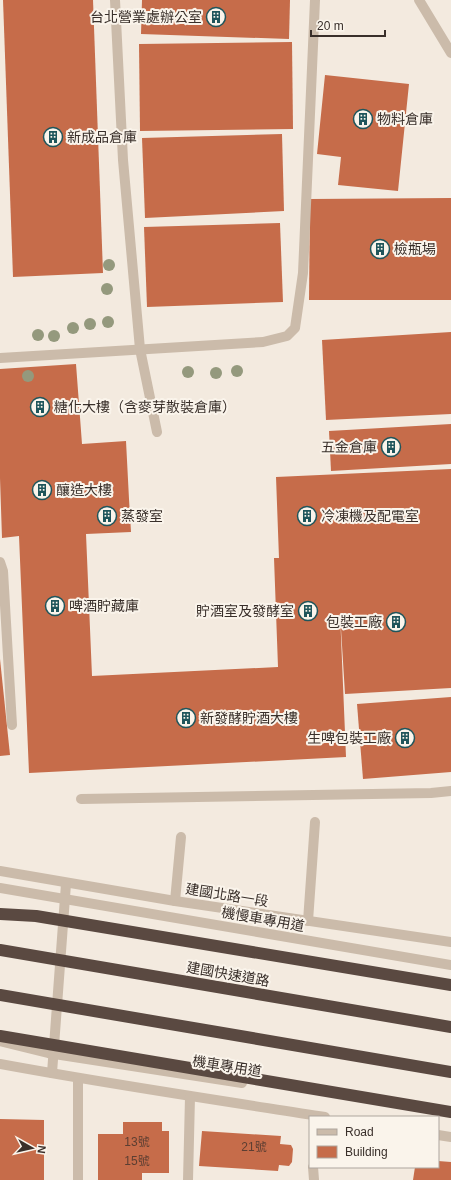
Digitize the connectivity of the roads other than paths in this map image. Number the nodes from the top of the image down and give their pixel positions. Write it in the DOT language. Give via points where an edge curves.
graph roads {
  1 [pos="115,0"];
  2 [pos="315,0"];
  3 [pos="419,0"];
  4 [pos="451,53"];
  5 [pos="140,349"];
  6 [pos="0,358"];
  7 [pos="157,432"];
  8 [pos="0,562"];
  9 [pos="12,725"];
  10 [pos="451,791"];
  11 [pos="82,799"];
  12 [pos="315,822"];
  13 [pos="181,837"];
  14 [pos="0,871"];
  15 [pos="66,884"];
  16 [pos="0,888"];
  17 [pos="175,901"];
  18 [pos="0,914"];
  19 [pos="308,921"];
  20 [pos="451,942"];
  21 [pos="0,950"];
  22 [pos="451,965"];
  23 [pos="451,985"];
  24 [pos="0,995"];
  25 [pos="451,1027"];
  26 [pos="0,1036"];
  27 [pos="0,1041"];
  28 [pos="0,1064"];
  29 [pos="451,1072"];
  30 [pos="52,1074"];
  31 [pos="78,1079"];
  32 [pos="190,1097"];
  33 [pos="451,1112"];
  34 [pos="311,1116"];
  35 [pos="451,1117"];
  36 [pos="439,1135"];
  37 [pos="451,1137"];
  38 [pos="313,1168"];
  39 [pos="78,1180"];
  40 [pos="188,1180"];
  41 [pos="314,1180"];
  1 -- 5 [label="street" via="123,160"];
  2 -- 5 [label="street" via="302,273 295,328 288,336 262,342"];
  3 -- 4 [label="street"];
  5 -- 6 [label="street"];
  5 -- 7 [label="street"];
  8 -- 9 [label="street" via="3,571"];
  10 -- 11 [label="street"];
  12 -- 19 [label="street"];
  13 -- 17 [label="street"];
  14 -- 15 [label="street, 建國北路一段"];
  15 -- 17 [label="street, 建國北路一段"];
  15 -- 30 [label="street"];
  16 -- 22 [label="street, 機慢車專用道, bridge"];
  17 -- 19 [label="street, 建國北路一段"];
  18 -- 23 [label="highway, bridge" via="36,916"];
  19 -- 20 [label="street, 建國北路一段"];
  21 -- 25 [label="highway, 建國快速道路, bridge"];
  24 -- 29 [label="highway, bridge"];
  26 -- 33 [label="highway, bridge"];
  27 -- 35 [label="street, 機車專用道, bridge" via="48,1053"];
  28 -- 30 [label="street"];
  30 -- 31 [label="street"];
  31 -- 32 [label="street"];
  31 -- 39 [label="street"];
  32 -- 34 [label="street" via="278,1108"];
  32 -- 40 [label="street"];
  36 -- 37 [label="street"];
  38 -- 41 [label="street"];
}
